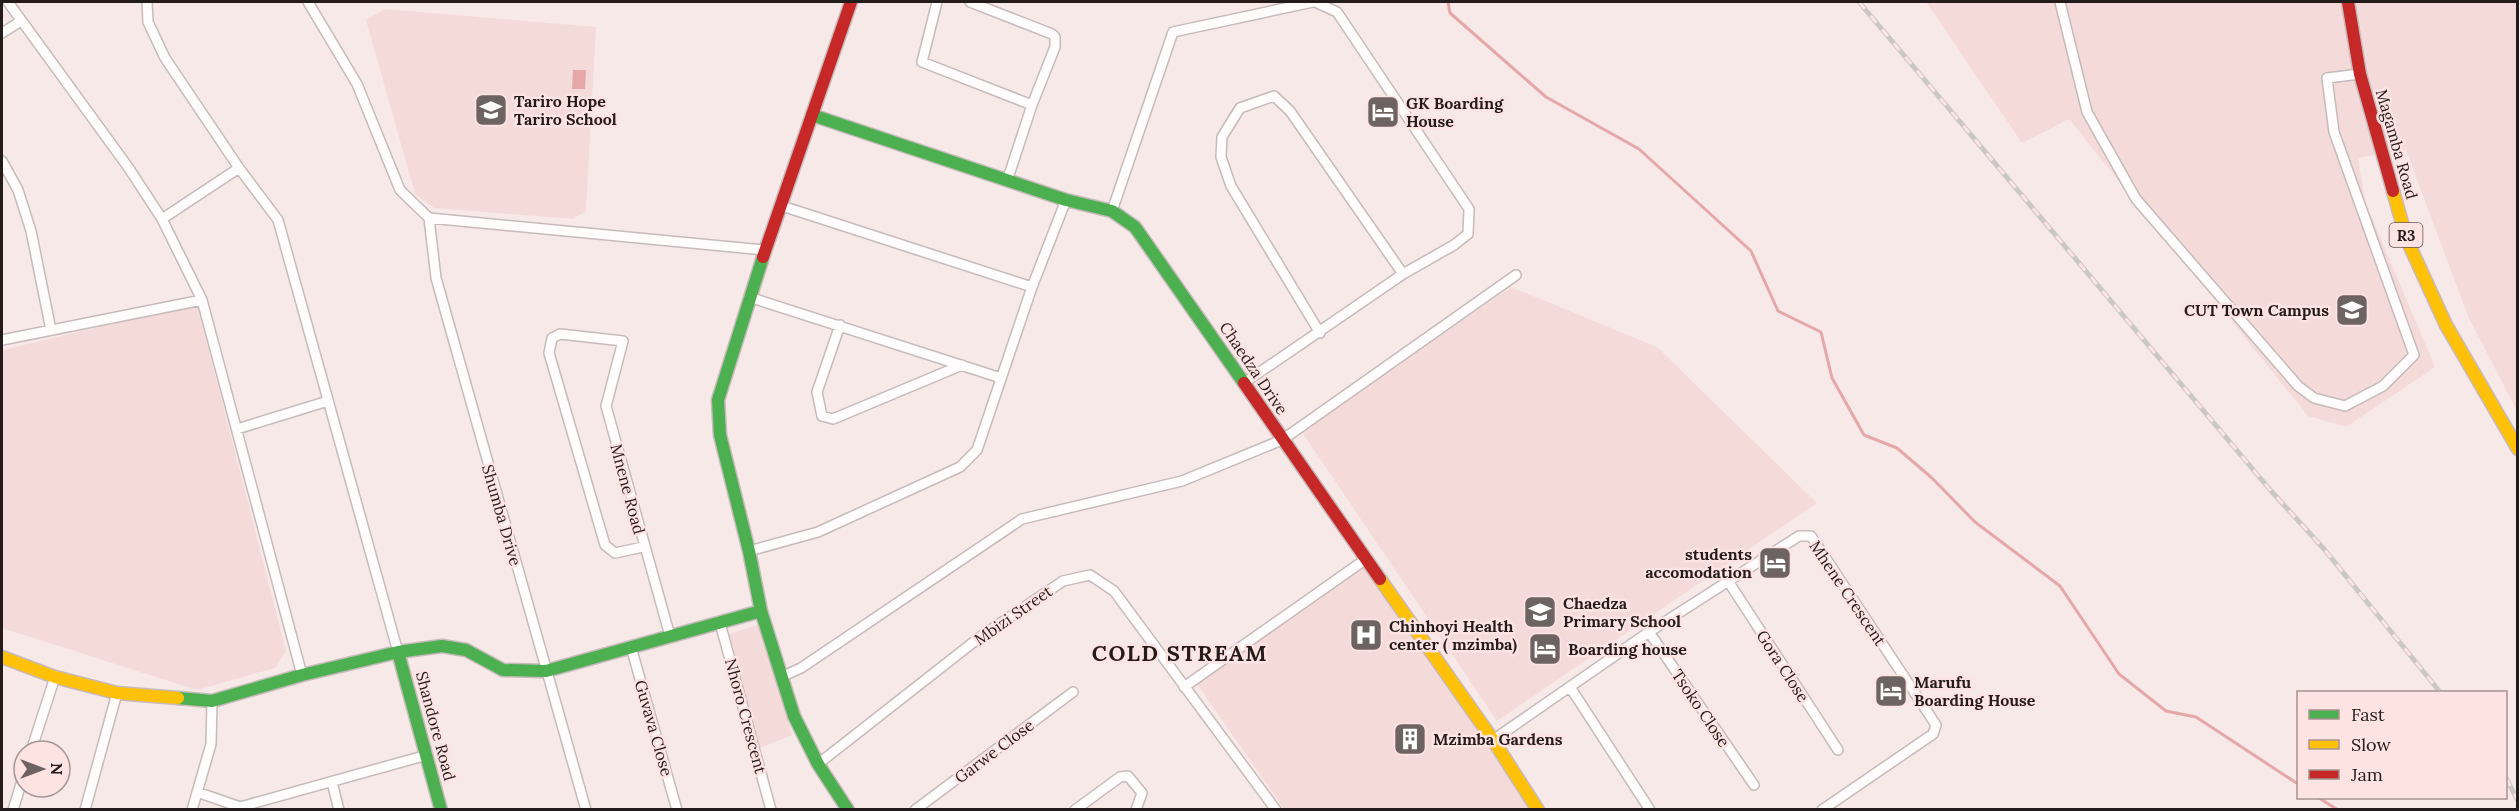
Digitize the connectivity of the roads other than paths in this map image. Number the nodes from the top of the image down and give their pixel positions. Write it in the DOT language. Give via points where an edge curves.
graph roads {
  1 [pos="8,2"];
  2 [pos="147,2"];
  3 [pos="308,2"];
  4 [pos="851,2"];
  5 [pos="937,2"];
  6 [pos="970,2"];
  7 [pos="1314,2"];
  8 [pos="2060,2"];
  9 [pos="2349,2"];
  10 [pos="21,21"];
  11 [pos="2,33"];
  12 [pos="2360,74"];
  13 [pos="1032,105"];
  14 [pos="813,115"];
  15 [pos="2,161"];
  16 [pos="239,168"];
  17 [pos="1007,181"];
  18 [pos="1066,200"];
  19 [pos="782,206"];
  20 [pos="1112,211"];
  21 [pos="429,218"];
  22 [pos="162,219"];
  23 [pos="765,250"];
  24 [pos="1403,274"];
  25 [pos="1516,275"];
  26 [pos="1032,287"];
  27 [pos="749,297"];
  28 [pos="202,300"];
  29 [pos="840,326"];
  30 [pos="51,330"];
  31 [pos="1320,333"];
  32 [pos="2,340"];
  33 [pos="962,365"];
  34 [pos="1002,378"];
  35 [pos="1244,383"];
  36 [pos="328,401"];
  37 [pos="237,429"];
  38 [pos="1282,440"];
  39 [pos="2517,449"];
  40 [pos="643,547"];
  41 [pos="749,551"];
  42 [pos="1366,559"];
  43 [pos="1728,581"];
  44 [pos="761,611"];
  45 [pos="720,623"];
  46 [pos="1649,632"];
  47 [pos="670,636"];
  48 [pos="631,647"];
  49 [pos="398,652"];
  50 [pos="2,657"];
  51 [pos="546,671"];
  52 [pos="302,675"];
  53 [pos="55,676"];
  54 [pos="781,677"];
  55 [pos="1184,687"];
  56 [pos="1570,687"];
  57 [pos="1072,692"];
  58 [pos="117,693"];
  59 [pos="212,701"];
  60 [pos="35,739"];
  61 [pos="1493,740"];
  62 [pos="1838,750"];
  63 [pos="427,754"];
  64 [pos="818,764"];
  65 [pos="332,782"];
  66 [pos="1754,785"];
  67 [pos="197,792"];
  68 [pos="240,808"];
  69 [pos="844,808"];
  70 [pos="85,810"];
  71 [pos="192,810"];
  72 [pos="339,810"];
  73 [pos="441,810"];
  74 [pos="586,810"];
  75 [pos="677,810"];
  76 [pos="771,810"];
  77 [pos="915,810"];
  78 [pos="1075,810"];
  79 [pos="1136,810"];
  80 [pos="1276,810"];
  81 [pos="1538,810"];
  82 [pos="1650,810"];
  83 [pos="1822,810"];
  1 -- 10 [label="street"];
  2 -- 16 [label="street" via="148,22 165,58"];
  3 -- 21 [label="street" via="357,84 400,190"];
  4 -- 14 [label="main road"];
  5 -- 13 [label="street" via="922,62"];
  6 -- 13 [label="street" via="1055,37 1055,47"];
  7 -- 20 [label="street" via="1173,32"];
  7 -- 24 [label="street" via="1337,12 1468,208 1468,234"];
  8 -- 12 [label="street" via="2087,112 2136,200 2298,386 2314,398 2345,406 2383,386 2414,355 2334,132 2327,78"];
  9 -- 12 [label="main road, Magamba Road / R3"];
  10 -- 11 [label="street"];
  10 -- 22 [label="street"];
  12 -- 39 [label="main road, Magamba Road / R3" via="2407,240 2446,325"];
  13 -- 17 [label="street"];
  14 -- 17 [label="main road, Chaedza Drive"];
  14 -- 19 [label="main road"];
  15 -- 30 [label="street" via="18,190 31,231"];
  16 -- 22 [label="street"];
  16 -- 36 [label="street" via="278,220"];
  17 -- 18 [label="main road, Chaedza Drive"];
  18 -- 20 [label="main road, Chaedza Drive"];
  18 -- 26 [label="street"];
  19 -- 23 [label="main road"];
  19 -- 26 [label="street"];
  20 -- 35 [label="main road, Chaedza Drive" via="1135,227"];
  21 -- 23 [label="street"];
  21 -- 51 [label="street, Shumba Drive" via="436,278"];
  22 -- 28 [label="street"];
  23 -- 27 [label="main road"];
  24 -- 31 [label="street"];
  24 -- 31 [label="street" via="1290,111 1274,96 1240,108 1222,137 1221,157 1231,186"];
  25 -- 38 [label="street"];
  26 -- 34 [label="street"];
  27 -- 29 [label="street"];
  27 -- 41 [label="main road" via="718,400 720,435"];
  28 -- 30 [label="street"];
  28 -- 37 [label="street"];
  29 -- 33 [label="street"];
  29 -- 33 [label="street" via="818,392 822,416 833,419"];
  30 -- 32 [label="street"];
  31 -- 35 [label="street"];
  33 -- 34 [label="street"];
  34 -- 41 [label="street" via="977,450 960,467 818,532"];
  35 -- 38 [label="main road, Chaedza Drive"];
  36 -- 37 [label="street"];
  36 -- 49 [label="street"];
  37 -- 52 [label="street"];
  38 -- 42 [label="main road, Chaedza Drive"];
  38 -- 54 [label="street" via="1182,481 1022,519 801,668"];
  40 -- 40 [label="street, Mnene Road" via="606,406 623,341 560,334 552,338 549,353 605,545 615,554"];
  40 -- 47 [label="street, Mnene Road"];
  41 -- 44 [label="main road"];
  42 -- 55 [label="street"];
  42 -- 61 [label="main road, Chaedza Drive"];
  43 -- 46 [label="street, Mhene Crescent"];
  43 -- 62 [label="street, Gora Close"];
  43 -- 83 [label="street, Mhene Crescent" via="1799,536 1811,536 1936,725 1933,734"];
  44 -- 45 [label="main road"];
  44 -- 54 [label="main road"];
  45 -- 47 [label="main road"];
  45 -- 76 [label="street, Nhoro Crescent"];
  46 -- 56 [label="street, Mhene Crescent"];
  46 -- 66 [label="street, Tsoko Close"];
  47 -- 48 [label="main road"];
  48 -- 51 [label="main road"];
  48 -- 75 [label="street, Guvava Close"];
  49 -- 51 [label="main road" via="442,646 466,650 503,670"];
  49 -- 52 [label="main road"];
  49 -- 63 [label="main road, Shandore Road"];
  50 -- 53 [label="main road"];
  51 -- 74 [label="street, Shumba Drive"];
  52 -- 59 [label="main road"];
  53 -- 58 [label="main road"];
  53 -- 60 [label="street"];
  54 -- 64 [label="main road" via="794,716"];
  55 -- 64 [label="street, Mbizi Street" via="1114,591 1090,575 1063,581 980,637"];
  55 -- 80 [label="street, Mbizi Street"];
  56 -- 61 [label="street, Mhene Crescent"];
  56 -- 82 [label="street"];
  57 -- 77 [label="street, Garwe Close"];
  58 -- 59 [label="main road"];
  58 -- 70 [label="street"];
  59 -- 67 [label="street" via="211,744"];
  61 -- 81 [label="main road, Chaedza Drive"];
  63 -- 65 [label="street"];
  63 -- 73 [label="main road, Shandore Road"];
  64 -- 69 [label="main road"];
  65 -- 68 [label="street"];
  65 -- 72 [label="street"];
  67 -- 68 [label="street"];
  67 -- 71 [label="street"];
  78 -- 79 [label="street" via="1120,777 1128,776 1142,793"];
}
